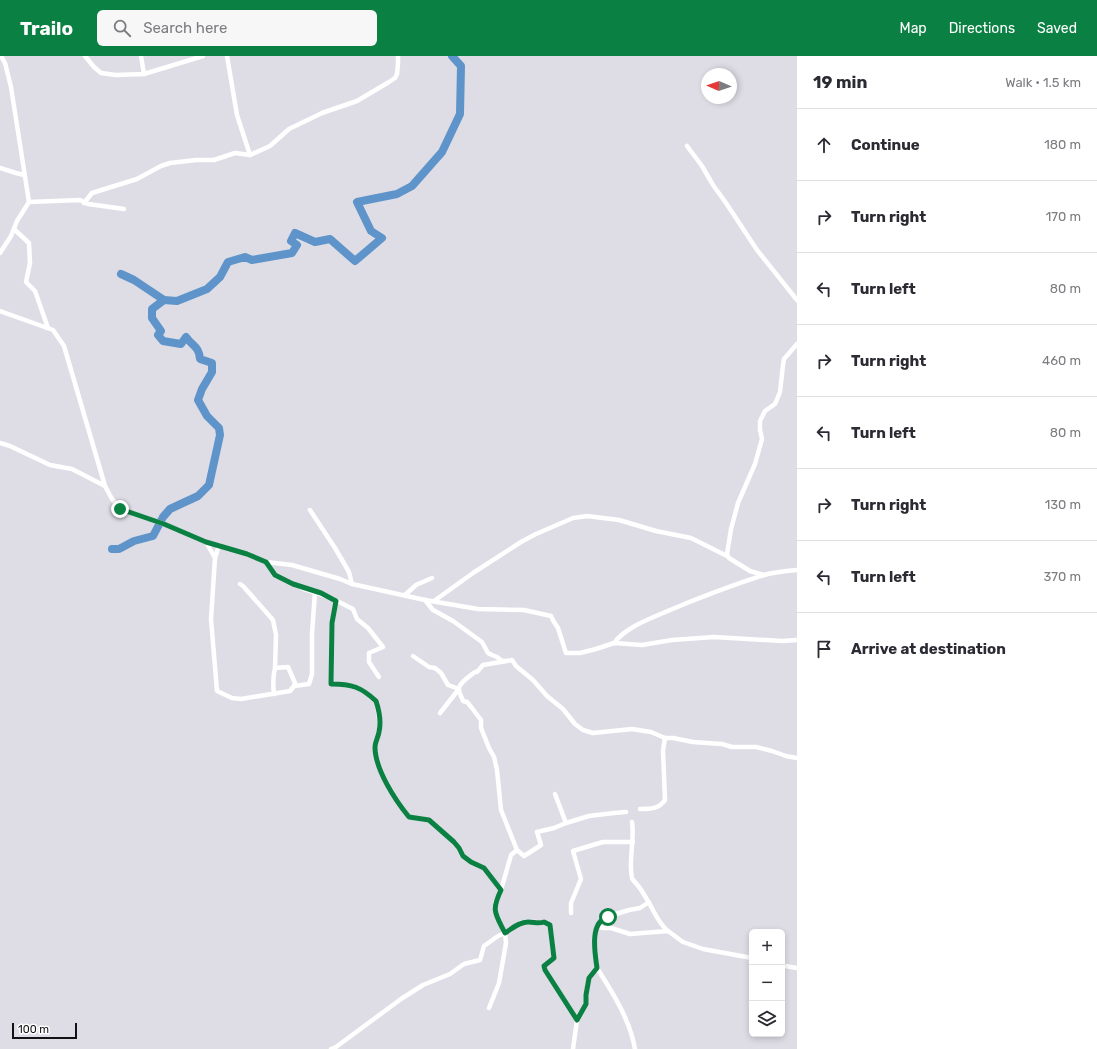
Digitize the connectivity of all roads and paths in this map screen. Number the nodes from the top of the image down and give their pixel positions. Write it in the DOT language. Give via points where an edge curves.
graph roads {
  1 [pos="1,56"];
  2 [pos="85,56"];
  3 [pos="141,56"];
  4 [pos="203,56"];
  5 [pos="227,56"];
  6 [pos="398,56"];
  7 [pos="187,58"];
  8 [pos="144,74"];
  9 [pos="687,146"];
  10 [pos="250,155"];
  11 [pos="0,168"];
  12 [pos="24,174"];
  13 [pos="29,202"];
  14 [pos="84,202"];
  15 [pos="124,209"];
  16 [pos="14,229"];
  17 [pos="0,253"];
  18 [pos="797,300"];
  19 [pos="0,311"];
  20 [pos="48,328"];
  21 [pos="797,344"];
  22 [pos="0,443"];
  23 [pos="105,486"];
  24 [pos="310,510"];
  25 [pos="206,542"];
  26 [pos="219,545"];
  27 [pos="727,556"];
  28 [pos="216,558"];
  29 [pos="266,562"];
  30 [pos="797,570"];
  31 [pos="764,575"];
  32 [pos="432,578"];
  33 [pos="240,584"];
  34 [pos="352,584"];
  35 [pos="315,592"];
  36 [pos="404,596"];
  37 [pos="425,600"];
  38 [pos="336,601"];
  39 [pos="434,601"];
  40 [pos="797,640"];
  41 [pos="614,643"];
  42 [pos="413,656"];
  43 [pos="511,661"];
  44 [pos="275,668"];
  45 [pos="379,677"];
  46 [pos="294,686"];
  47 [pos="459,689"];
  48 [pos="274,694"];
  49 [pos="440,713"];
  50 [pos="665,738"];
  51 [pos="797,758"];
  52 [pos="555,794"];
  53 [pos="640,809"];
  54 [pos="626,812"];
  55 [pos="632,822"];
  56 [pos="566,823"];
  57 [pos="633,842"];
  58 [pos="517,850"];
  59 [pos="501,890"];
  60 [pos="649,902"];
  61 [pos="571,913"];
  62 [pos="597,926"];
  63 [pos="668,931"];
  64 [pos="505,933"];
  65 [pos="749,957"];
  66 [pos="784,965"];
  67 [pos="597,968"];
  68 [pos="797,968"];
  69 [pos="489,1008"];
  70 [pos="577,1020"];
  71 [pos="331,1049"];
  72 [pos="573,1049"];
  73 [pos="635,1049"];
  1 -- 12 [label="street" via="11,87"];
  2 -- 8 [label="street" via="102,73"];
  3 -- 8 [label="street"];
  4 -- 7 [label="street"];
  5 -- 10 [label="street" via="237,115"];
  6 -- 10 [label="street" via="395,78 357,101 322,113 289,129 270,146"];
  7 -- 8 [label="street"];
  9 -- 18 [label="street" via="757,250"];
  10 -- 14 [label="street" via="235,153 214,160 170,163 137,179 92,193"];
  11 -- 12 [label="street"];
  12 -- 13 [label="street"];
  13 -- 14 [label="street"];
  13 -- 16 [label="street"];
  14 -- 15 [label="street"];
  16 -- 17 [label="street"];
  16 -- 20 [label="street" via="29,243 30,263 26,282 35,291"];
  19 -- 20 [label="street"];
  20 -- 23 [label="street" via="53,330 64,346"];
  21 -- 27 [label="street" via="784,359 780,392 775,404 765,411 760,421 762,439 730,529"];
  22 -- 23 [label="street" via="50,464 72,469"];
  23 -- 25 [label="street" via="120,509"];
  24 -- 34 [label="street" via="349,572"];
  25 -- 26 [label="street"];
  25 -- 28 [label="street"];
  26 -- 28 [label="street"];
  26 -- 29 [label="street"];
  27 -- 31 [label="street" via="750,571"];
  27 -- 39 [label="street" via="691,538 619,520 587,516 573,518 521,542"];
  28 -- 48 [label="street" via="211,619 217,691 241,699"];
  29 -- 34 [label="street" via="292,565"];
  29 -- 35 [label="street" via="275,575"];
  30 -- 31 [label="street"];
  31 -- 41 [label="street" via="649,618 619,636"];
  32 -- 36 [label="street" via="416,585"];
  33 -- 44 [label="street" via="273,620 276,635"];
  34 -- 36 [label="street"];
  35 -- 38 [label="street"];
  35 -- 46 [label="street" via="312,674 309,684"];
  36 -- 37 [label="street"];
  37 -- 39 [label="street"];
  37 -- 43 [label="street" via="433,610 454,621 482,642 488,653 502,661"];
  38 -- 45 [label="street" via="353,609 357,619 383,647 369,653 369,662"];
  38 -- 59 [label="street" via="332,623 331,684 358,688 376,701 379,732 375,745 376,758 389,786 409,817 429,820 454,842 463,856 484,868"];
  39 -- 41 [label="street" via="478,609 524,610 551,616 558,628 566,654 580,653"];
  40 -- 41 [label="street" via="714,637 642,645"];
  42 -- 47 [label="street" via="435,668 448,685"];
  43 -- 47 [label="street" via="483,665 462,683"];
  43 -- 50 [label="street" via="583,730 593,733 632,728"];
  44 -- 46 [label="street" via="288,667"];
  44 -- 48 [label="street"];
  46 -- 48 [label="street" via="290,691"];
  47 -- 49 [label="street"];
  47 -- 58 [label="street" via="464,701 481,720 481,728 497,770 501,810"];
  50 -- 51 [label="street" via="732,747 756,747"];
  50 -- 53 [label="street" via="665,800 658,807"];
  52 -- 56 [label="street"];
  54 -- 56 [label="street" via="589,816"];
  55 -- 57 [label="street"];
  56 -- 58 [label="street" via="536,832 541,845 524,856"];
  57 -- 60 [label="street" via="632,878"];
  57 -- 61 [label="street" via="603,842 573,851 581,879 571,902"];
  58 -- 59 [label="street" via="511,855"];
  59 -- 64 [label="street" via="495,911"];
  60 -- 62 [label="street" via="640,908 603,918"];
  60 -- 63 [label="street"];
  62 -- 63 [label="street" via="630,934"];
  62 -- 67 [label="street" via="594,940"];
  63 -- 65 [label="street" via="683,942 703,949"];
  64 -- 69 [label="street" via="506,943 499,983"];
  64 -- 70 [label="street" via="520,923 544,922 550,925 554,958 544,966 545,970"];
  64 -- 71 [label="street" via="484,946 480,960 464,964 450,974 423,985"];
  66 -- 68 [label="street"];
  67 -- 70 [label="street" via="589,978 586,1004"];
  67 -- 73 [label="street" via="619,1005"];
  70 -- 72 [label="street"];
}
